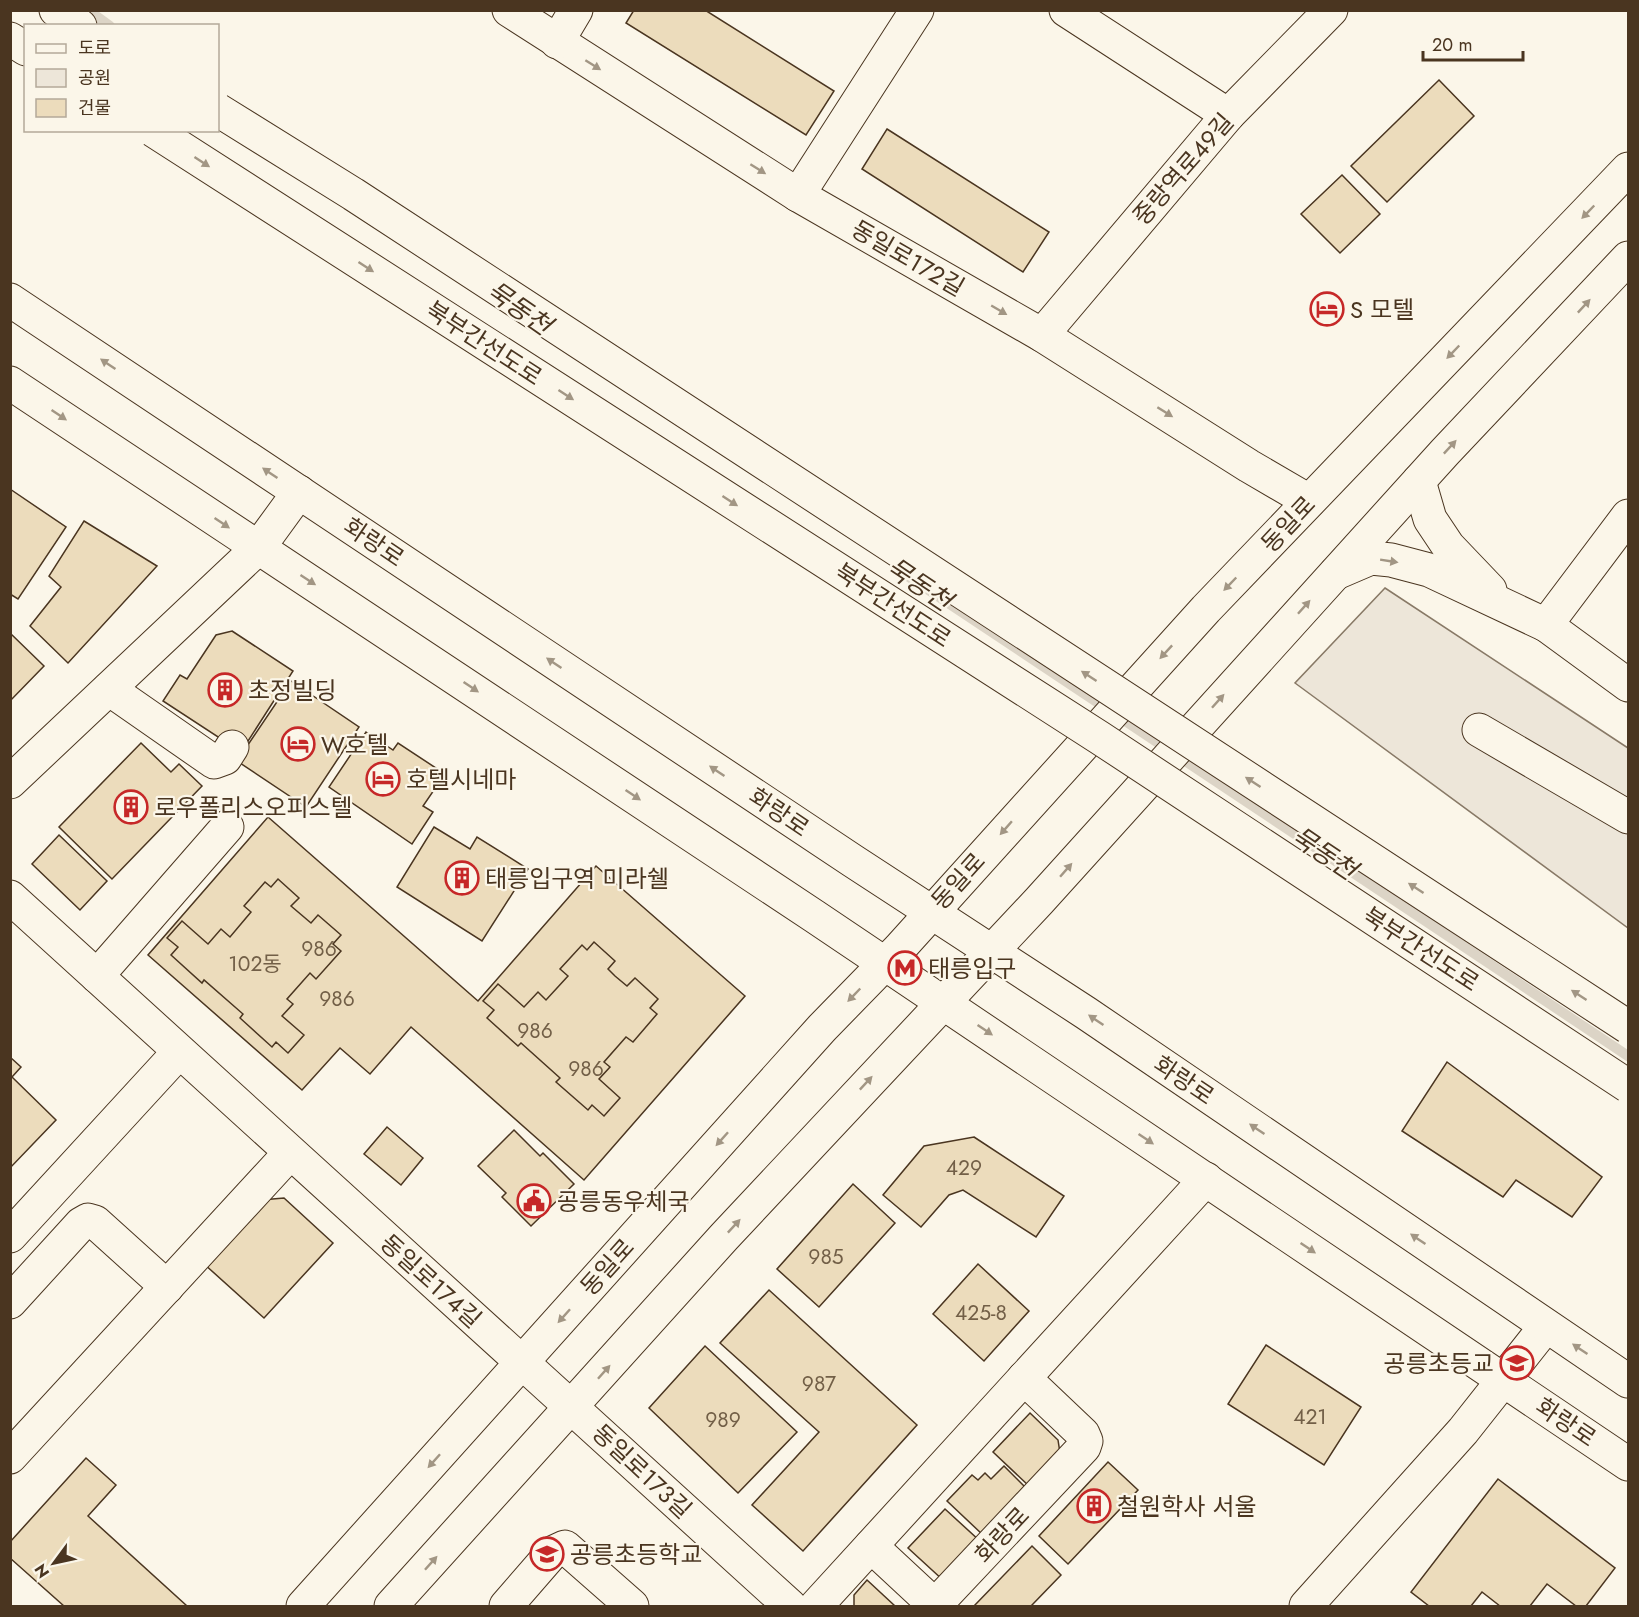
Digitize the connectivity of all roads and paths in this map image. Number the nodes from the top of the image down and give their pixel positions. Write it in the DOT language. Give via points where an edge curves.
graph roads {
  1 [pos="56,10"];
  2 [pos="509,10"];
  3 [pos="576,10"];
  4 [pos="917,10"];
  5 [pos="1066,10"];
  6 [pos="1331,10"];
  7 [pos="77,24"];
  8 [pos="10,39"];
  9 [pos="557,42"];
  10 [pos="24,48"];
  11 [pos="219,111"];
  12 [pos="1228,115"];
  13 [pos="156,132"];
  14 [pos="1629,170"];
  15 [pos="798,195"];
  16 [pos="1629,258"];
  17 [pos="10,300"];
  18 [pos="1042,335"];
  19 [pos="10,383"];
  20 [pos="1419,481"];
  21 [pos="299,492"];
  22 [pos="1309,501"];
  23 [pos="1629,516"];
  24 [pos="259,547"];
  25 [pos="1334,573"];
  26 [pos="1502,602"];
  27 [pos="1546,625"];
  28 [pos="1629,685"];
  29 [pos="109,689"];
  30 [pos="1479,730"];
  31 [pos="232,747"];
  32 [pos="10,782"];
  33 [pos="1629,817"];
  34 [pos="227,827"];
  35 [pos="10,897"];
  36 [pos="931,912"];
  37 [pos="991,951"];
  38 [pos="885,963"];
  39 [pos="97,976"];
  40 [pos="943,1002"];
  41 [pos="1629,1027"];
  42 [pos="179,1052"];
  43 [pos="1629,1086"];
  44 [pos="290,1153"];
  45 [pos="1206,1179"];
  46 [pos="10,1236"];
  47 [pos="167,1287"];
  48 [pos="12,1297"];
  49 [pos="1546,1326"];
  50 [pos="522,1362"];
  51 [pos="1024,1377"];
  52 [pos="1504,1380"];
  53 [pos="1629,1381"];
  54 [pos="574,1407"];
  55 [pos="10,1457"];
  56 [pos="1629,1464"];
  57 [pos="871,1546"];
  58 [pos="303,1606"];
  59 [pos="392,1606"];
  60 [pos="506,1606"];
  61 [pos="632,1606"];
  62 [pos="790,1606"];
  63 [pos="816,1606"];
  64 [pos="1306,1606"];
  1 -- 7 [label="main road"];
  2 -- 9 [label="main road, 동일로172길"];
  3 -- 9 [label="main road"];
  4 -- 15 [label="main road"];
  5 -- 12 [label="main road"];
  6 -- 12 [label="main road, 중랑역로49길"];
  8 -- 10 [label="main road"];
  9 -- 15 [label="main road, 동일로172길, one-way"];
  41 -- 11 [label="main road, 북부간선도로, one-way, bridge" via="373,207"];
  12 -- 18 [label="main road, 중랑역로49길"];
  13 -- 43 [label="main road, 북부간선도로, one-way, bridge" via="1080,725"];
  14 -- 22 [label="main road, 동일로, one-way"];
  15 -- 18 [label="main road, 동일로172길, one-way"];
  20 -- 16 [label="main road, one-way"];
  21 -- 17 [label="main road, 화랑로, one-way"];
  18 -- 22 [label="main road, 동일로172길, one-way"];
  19 -- 24 [label="main road, 화랑로, one-way"];
  20 -- 25 [label="main road"];
  20 -- 26 [label="main road" via="1430,519 1449,546"];
  21 -- 24 [label="main road"];
  36 -- 21 [label="main road, 화랑로, one-way"];
  22 -- 36 [label="main road, 동일로, one-way, bridge"];
  23 -- 27 [label="main road"];
  24 -- 29 [label="main road"];
  24 -- 38 [label="main road, 화랑로, one-way"];
  25 -- 26 [label="main road, one-way" via="1371,558 1390,560 1429,570"];
  37 -- 25 [label="main road, one-way, bridge"];
  26 -- 27 [label="main road"];
  27 -- 28 [label="main road"];
  29 -- 31 [label="main road" via="214,762 225,759"];
  29 -- 32 [label="main road"];
  30 -- 33 [label="main road"];
  34 -- 39 [label="main road"];
  35 -- 39 [label="main road, 동일로174길"];
  36 -- 37 [label="main road, 화랑로"];
  36 -- 38 [label="main road, 동일로"];
  37 -- 40 [label="main road"];
  49 -- 37 [label="main road, 화랑로, one-way"];
  38 -- 40 [label="main road, 화랑로"];
  38 -- 50 [label="main road, 동일로, one-way"];
  39 -- 42 [label="main road, 동일로174길"];
  40 -- 45 [label="main road, 화랑로, one-way"];
  54 -- 40 [label="main road, one-way" via="724,1237"];
  42 -- 44 [label="main road, 동일로174길"];
  42 -- 46 [label="main road"];
  44 -- 47 [label="main road"];
  44 -- 50 [label="main road, 동일로174길"];
  45 -- 51 [label="main road"];
  45 -- 52 [label="main road, 화랑로, one-way"];
  47 -- 48 [label="main road" via="95,1222 88,1220"];
  47 -- 55 [label="main road"];
  49 -- 52 [label="main road"];
  53 -- 49 [label="main road, 화랑로, one-way"];
  50 -- 54 [label="main road, 동일로174길"];
  50 -- 58 [label="main road, 동일로, one-way"];
  51 -- 57 [label="main road"];
  51 -- 57 [label="main road, 화랑로" via="1083,1434 1084,1448 939,1601 928,1599"];
  52 -- 56 [label="main road, 화랑로"];
  52 -- 64 [label="main road" via="1427,1473"];
  59 -- 54 [label="main road, one-way"];
  54 -- 62 [label="main road, 동일로173길"];
  57 -- 63 [label="main road"];
  60 -- 61 [label="main road" via="552,1553 564,1547"];
}
